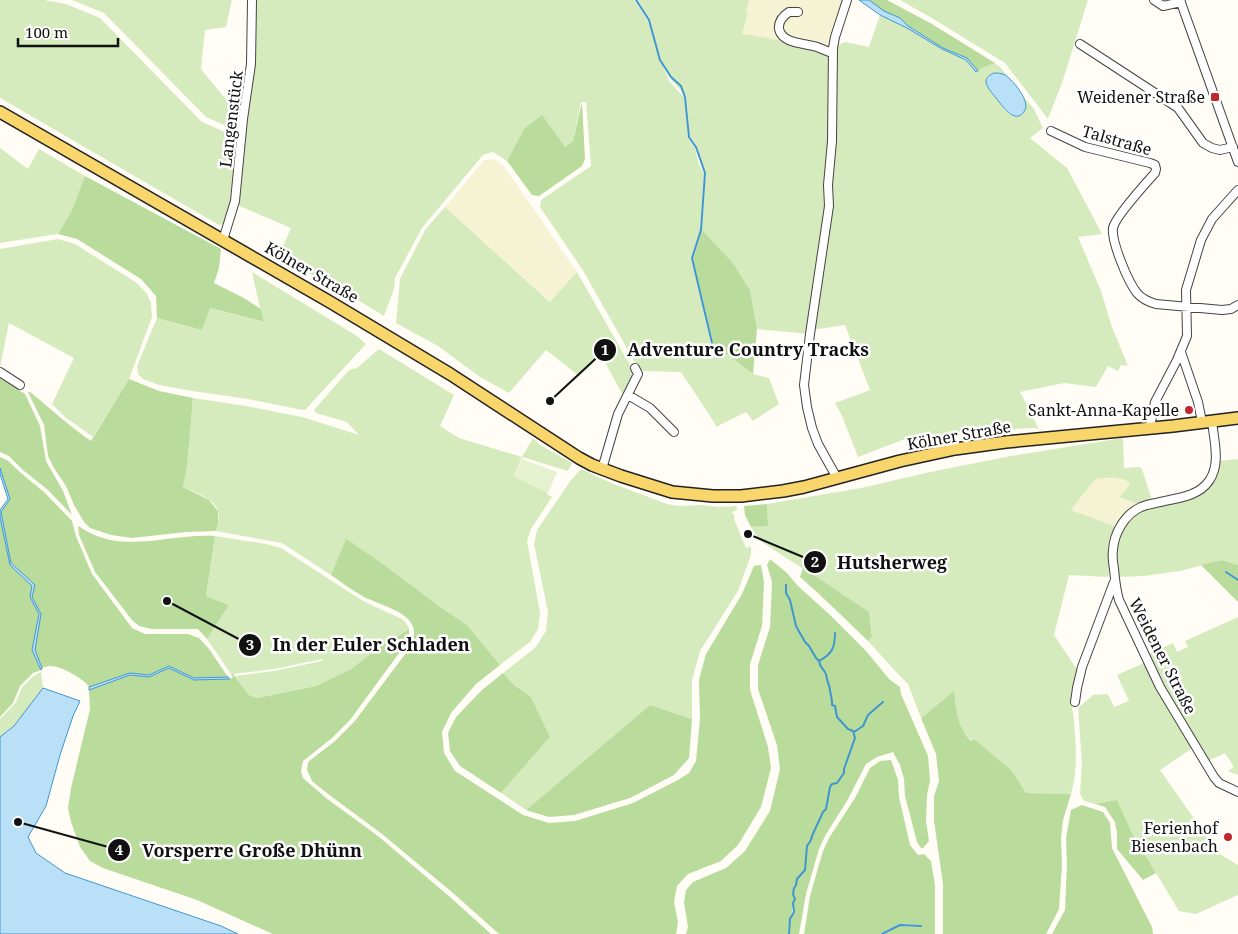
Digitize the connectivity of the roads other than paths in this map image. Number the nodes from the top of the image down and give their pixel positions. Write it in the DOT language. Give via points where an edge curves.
graph roads {
  1 [pos="252,0"];
  2 [pos="847,0"];
  3 [pos="1154,0"];
  4 [pos="1180,1"];
  5 [pos="798,12"];
  6 [pos="1080,44"];
  7 [pos="832,53"];
  8 [pos="0,112"];
  9 [pos="1051,131"];
  10 [pos="1233,147"];
  11 [pos="1238,162"];
  12 [pos="1238,190"];
  13 [pos="223,240"];
  14 [pos="1238,305"];
  15 [pos="1188,307"];
  16 [pos="1180,352"];
  17 [pos="635,368"];
  18 [pos="0,372"];
  19 [pos="20,386"];
  20 [pos="628,395"];
  21 [pos="1238,418"];
  22 [pos="1207,422"];
  23 [pos="1152,428"];
  24 [pos="674,432"];
  25 [pos="602,469"];
  26 [pos="837,478"];
  27 [pos="1115,580"];
  28 [pos="1075,702"];
  29 [pos="1238,792"];
  1 -- 13 [label="street, Langenstück" via="251,64 235,201"];
  2 -- 7 [label="street"];
  3 -- 4 [label="street" via="1163,6"];
  4 -- 10 [label="street"];
  5 -- 7 [label="street" via="789,12 782,17 779,26 782,35"];
  6 -- 10 [label="street" via="1178,108 1204,144 1220,150"];
  7 -- 26 [label="street" via="829,206 804,384 810,422"];
  8 -- 13 [label="main road, Kölner Straße"];
  9 -- 15 [label="street, Talstraße" via="1085,148 1155,166 1155,173 1118,218 1113,227 1113,241 1130,284 1138,294 1156,304"];
  10 -- 11 [label="street"];
  12 -- 15 [label="street" via="1205,231 1186,290"];
  13 -- 25 [label="main road, Kölner Straße" via="377,329 578,458"];
  14 -- 15 [label="street" via="1222,310"];
  15 -- 16 [label="street" via="1188,336"];
  16 -- 22 [label="street, Weidener Straße"];
  16 -- 23 [label="street" via="1155,402"];
  17 -- 20 [label="street" via="638,374"];
  18 -- 19 [label="street"];
  20 -- 24 [label="street" via="650,408"];
  20 -- 25 [label="street" via="618,414"];
  21 -- 22 [label="main road, Kölner Straße"];
  22 -- 23 [label="main road, Kölner Straße"];
  22 -- 27 [label="street, Weidener Straße" via="1216,461 1208,482 1189,495 1141,507 1122,523 1112,551"];
  23 -- 26 [label="main road, Kölner Straße" via="955,450"];
  25 -- 26 [label="main road, Kölner Straße" via="672,492 713,496 775,492"];
  27 -- 28 [label="street" via="1082,667"];
  27 -- 29 [label="street, Weidener Straße" via="1119,600 1160,687 1214,777"];
}
